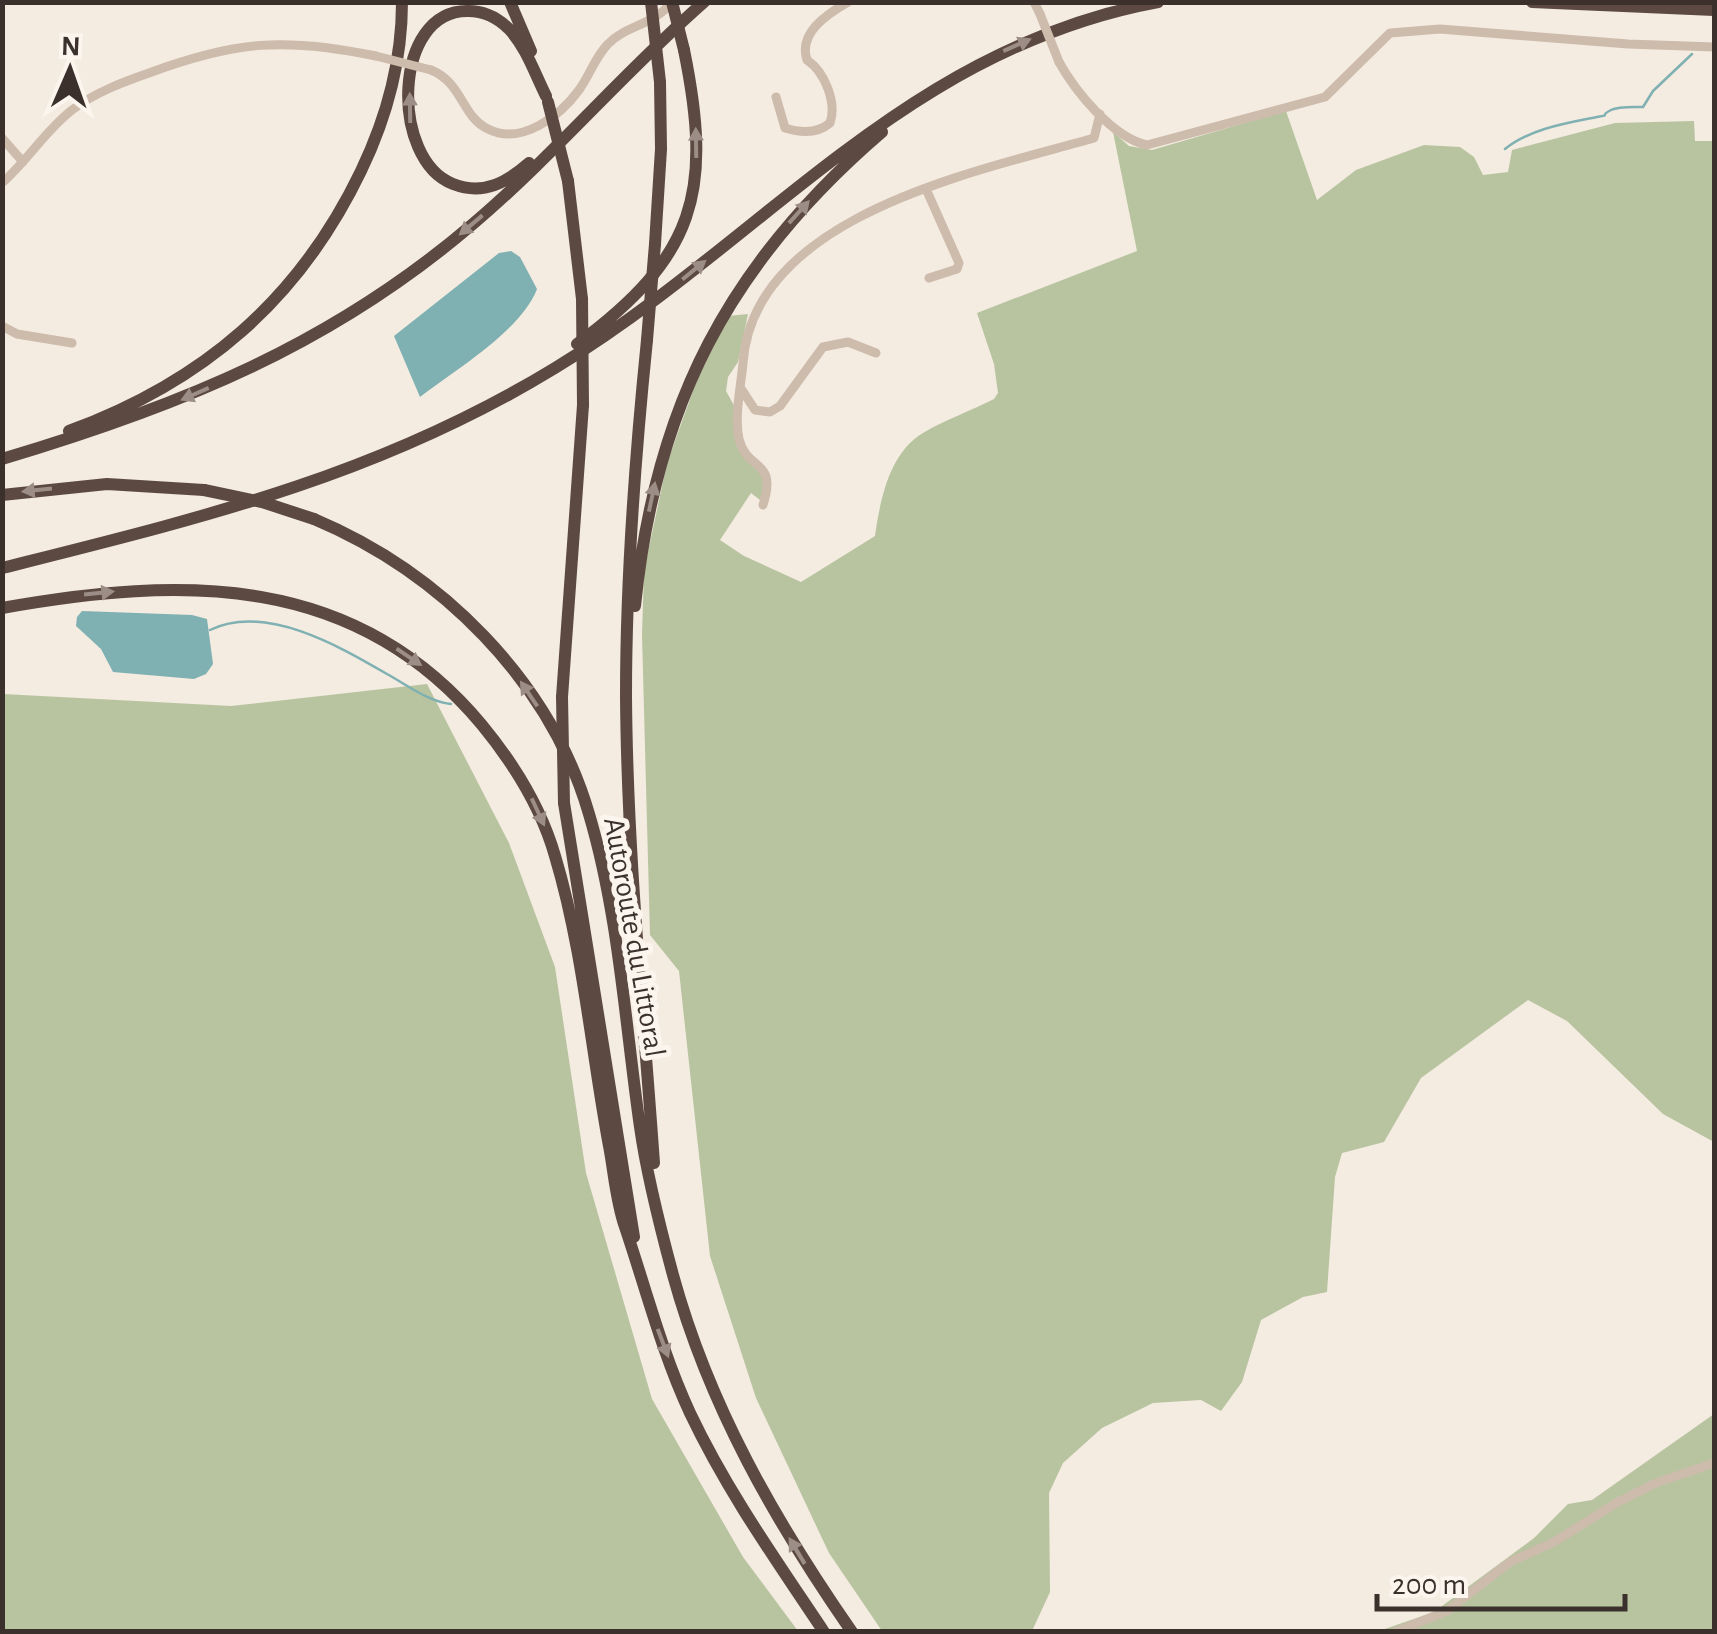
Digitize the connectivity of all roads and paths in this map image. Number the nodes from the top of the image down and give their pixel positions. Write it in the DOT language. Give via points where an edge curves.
graph roads {
  1 [pos="402,2"];
  2 [pos="510,2"];
  3 [pos="651,2"];
  4 [pos="672,2"];
  5 [pos="704,2"];
  6 [pos="848,2"];
  7 [pos="1034,2"];
  8 [pos="1158,2"];
  9 [pos="1532,2"];
  10 [pos="1714,10"];
  11 [pos="1714,47"];
  12 [pos="977,64"];
  13 [pos="618,86"];
  14 [pos="776,96"];
  15 [pos="547,99"];
  16 [pos="1100,114"];
  17 [pos="2,138"];
  18 [pos="23,162"];
  19 [pos="2,183"];
  20 [pos="926,189"];
  21 [pos="929,278"];
  22 [pos="2,326"];
  23 [pos="72,344"];
  24 [pos="876,352"];
  25 [pos="742,390"];
  26 [pos="2,457"];
  27 [pos="2,495"];
  28 [pos="763,505"];
  29 [pos="170,526"];
  30 [pos="2,568"];
  31 [pos="2,608"];
  32 [pos="626,698"];
  33 [pos="654,1191"];
  34 [pos="634,1250"];
  35 [pos="1714,1463"];
  36 [pos="824,1632"];
  37 [pos="852,1632"];
  38 [pos="1395,1632"];
  1 -- 26 [label="highway" via="392,88 370,151 320,246 266,311 156,394"];
  2 -- 15 [label="highway"];
  3 -- 32 [label="highway, bridge" via="661,149 630,546"];
  4 -- 18 [label="street, bridge" via="649,23 609,42 577,92 526,133 483,127 448,79 430,70 270,42 191,57 86,101"];
  29 -- 4 [label="highway, one-way, bridge" via="435,427 556,359 628,302 669,256 692,204 697,142"];
  5 -- 13 [label="highway"];
  6 -- 14 [label="street" via="821,21 805,46 807,60 822,72 830,124 806,132 785,128"];
  7 -- 16 [label="street, bridge" via="1058,62"];
  12 -- 8 [label="highway, one-way" via="1037,36"];
  9 -- 10 [label="highway"];
  11 -- 16 [label="street" via="1420,28 1386,35 1325,98 1147,146"];
  29 -- 12 [label="highway, one-way" via="382,457 519,390 647,306 875,128"];
  32 -- 12 [label="highway, one-way" via="640,562 659,464 723,314 756,263 838,170"];
  13 -- 15 [label="highway, one-way" via="494,186 476,190 443,179 415,144 409,112 414,61 424,34 444,16 482,12 507,27"];
  13 -- 26 [label="highway, one-way" via="473,224 334,325 176,403"];
  15 -- 34 [label="highway, bridge" via="568,181 582,299 583,405 562,697 564,803"];
  16 -- 20 [label="street" via="1094,138"];
  17 -- 18 [label="street"];
  18 -- 19 [label="street"];
  20 -- 21 [label="street" via="958,263 957,270"];
  20 -- 25 [label="street" via="839,228 781,272 751,321"];
  22 -- 23 [label="street"];
  24 -- 25 [label="street" via="839,341 823,347 770,412 754,410"];
  25 -- 28 [label="street" via="740,442 769,482"];
  33 -- 27 [label="highway, Autoroute du Littoral, one-way, bridge" via="588,810 554,732 511,667 449,602 394,561 262,502 204,490 107,484"];
  29 -- 30 [label="highway"];
  31 -- 34 [label="highway, Autoroute du Littoral, one-way" via="190,588 285,600 382,639 464,704 518,772 555,854"];
  32 -- 33 [label="highway"];
  37 -- 33 [label="highway, Autoroute du Littoral, one-way" via="759,1488 718,1403 688,1323"];
  34 -- 36 [label="highway, Autoroute du Littoral, one-way" via="688,1410 748,1519"];
  35 -- 38 [label="street" via="1618,1502 1510,1562 1447,1611"];
}
